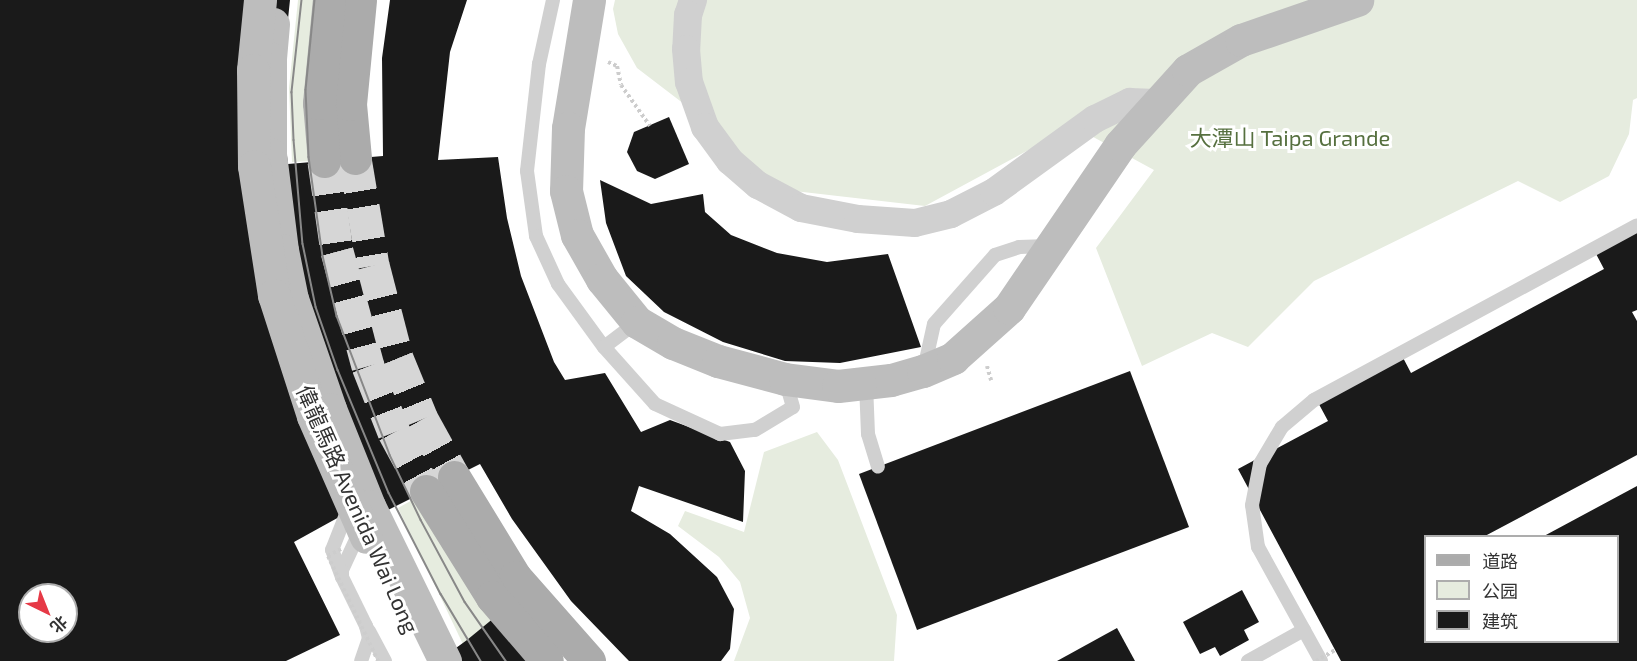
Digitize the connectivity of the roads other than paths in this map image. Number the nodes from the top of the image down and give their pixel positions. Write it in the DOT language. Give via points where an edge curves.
graph roads {
  1 [pos="260,0"];
  2 [pos="275,0"];
  3 [pos="329,0"];
  4 [pos="360,0"];
  5 [pos="554,0"];
  6 [pos="589,0"];
  7 [pos="693,0"];
  8 [pos="1357,0"];
  9 [pos="1156,103"];
  10 [pos="1637,225"];
  11 [pos="1053,246"];
  12 [pos="637,322"];
  13 [pos="604,347"];
  14 [pos="923,371"];
  15 [pos="785,379"];
  16 [pos="866,384"];
  17 [pos="878,467"];
  18 [pos="357,476"];
  19 [pos="369,506"];
  20 [pos="342,577"];
  21 [pos="366,626"];
  22 [pos="1305,630"];
  23 [pos="361,661"];
  24 [pos="385,661"];
  25 [pos="427,661"];
  26 [pos="445,661"];
  27 [pos="547,661"];
  28 [pos="589,661"];
  29 [pos="1248,661"];
  30 [pos="1321,661"];
  1 -- 25 [label="street, 偉龍馬路 Avenida Wai Long, bridge" via="253,70 254,166 274,295 291,356 334,467"];
  2 -- 18 [label="street, 偉龍馬路 Avenida Wai Long" via="270,142 282,250 292,299"];
  3 -- 4 [label="main road" via="319,103 340,159 350,104"];
  5 -- 13 [label="lane" via="539,64 527,171 537,236 558,284"];
  6 -- 12 [label="street" via="568,128 569,208 588,257"];
  7 -- 9 [label="street" via="686,49 689,82 705,127 730,161 758,185 801,208 858,219 915,223 951,214 994,192 1095,119 1130,102"];
  8 -- 9 [label="street" via="1241,40 1188,70"];
  9 -- 11 [label="street" via="1120,145"];
  10 -- 22 [label="lane" via="1314,400 1282,427 1260,464 1252,505 1258,547"];
  11 -- 14 [label="street" via="1010,308 994,324 953,358"];
  11 -- 14 [label="lane" via="1018,246 995,255 934,324"];
  12 -- 13 [label="lane"];
  12 -- 15 [label="street" via="694,353"];
  13 -- 15 [label="lane" via="655,404 720,434 755,430 793,407"];
  14 -- 16 [label="street"];
  15 -- 16 [label="street" via="838,386"];
  16 -- 17 [label="lane" via="868,434"];
  18 -- 19 [label="street, 偉龍馬路 Avenida Wai Long"];
  18 -- 20 [label="lane" via="354,497 332,550"];
  19 -- 20 [label="lane" via="344,563"];
  19 -- 26 [label="street, 偉龍馬路 Avenida Wai Long"];
  20 -- 21 [label="lane"];
  21 -- 23 [label="lane" via="369,638"];
  21 -- 24 [label="lane"];
  22 -- 29 [label="lane"];
  22 -- 30 [label="lane"];
  27 -- 28 [label="main road" via="492,597 440,484"];
}
